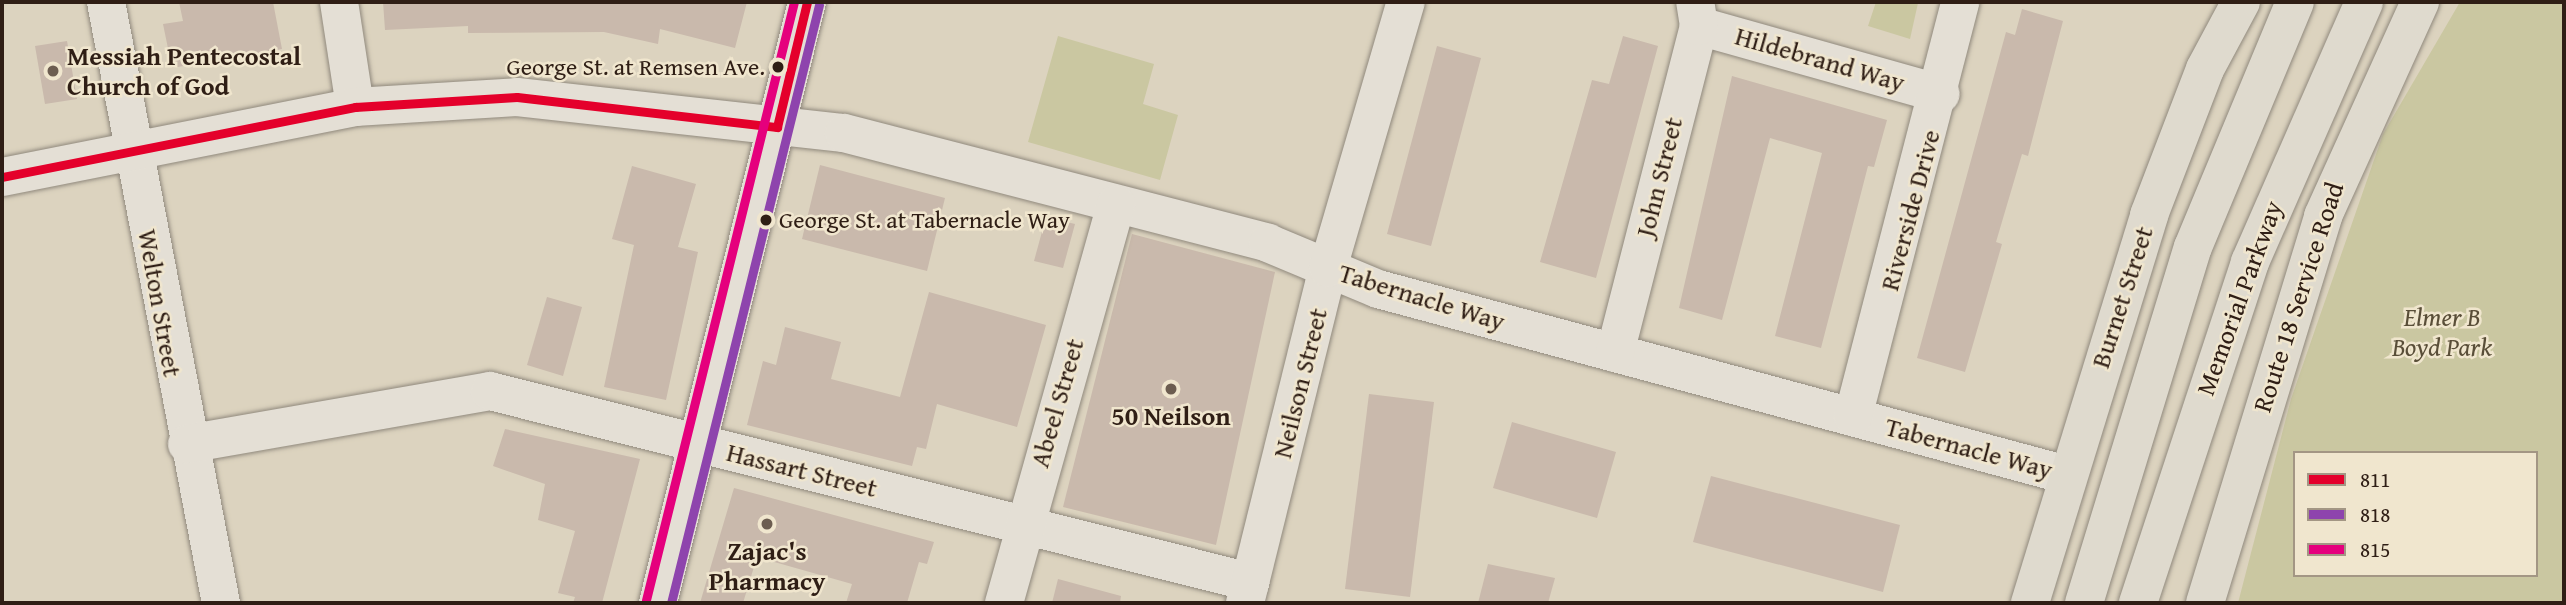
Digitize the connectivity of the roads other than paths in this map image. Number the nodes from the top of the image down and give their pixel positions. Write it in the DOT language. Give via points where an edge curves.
graph roads {
  1 [pos="106,2"];
  2 [pos="338,2"];
  3 [pos="807,2"];
  4 [pos="1406,2"];
  5 [pos="1960,2"];
  6 [pos="2229,2"];
  7 [pos="2242,2"];
  8 [pos="2295,2"];
  9 [pos="2364,2"];
  10 [pos="2420,2"];
  11 [pos="1697,14"];
  12 [pos="2205,69"];
  13 [pos="1941,94"];
  14 [pos="355,107"];
  15 [pos="777,127"];
  16 [pos="134,153"];
  17 [pos="2,177"];
  18 [pos="1116,204"];
  19 [pos="1328,268"];
  20 [pos="1615,353"];
  21 [pos="1853,417"];
  22 [pos="187,444"];
  23 [pos="699,444"];
  24 [pos="2067,475"];
  25 [pos="1024,526"];
  26 [pos="1248,593"];
  27 [pos="221,603"];
  28 [pos="659,603"];
  29 [pos="1004,603"];
  30 [pos="2030,603"];
  31 [pos="2084,603"];
  32 [pos="2138,603"];
  33 [pos="2205,603"];
  1 -- 16 [label="street, Welton Street"];
  2 -- 14 [label="street"];
  3 -- 15 [label="street"];
  4 -- 19 [label="street, Neilson Street"];
  5 -- 13 [label="street, Riverside Drive"];
  6 -- 12 [label="main road"];
  7 -- 12 [label="main road, Burnet Street"];
  8 -- 31 [label="main road" via="2193,247"];
  9 -- 32 [label="main road, Memorial Parkway" via="2250,262"];
  10 -- 33 [label="main road, Route 18 Service Road" via="2323,216"];
  11 -- 13 [label="street, Hildebrand Way"];
  11 -- 20 [label="street, John Street"];
  12 -- 24 [label="main road, Burnet Street" via="2132,264"];
  13 -- 21 [label="street, Riverside Drive"];
  14 -- 15 [label="street, Tabernacle Way" via="517,97"];
  14 -- 16 [label="street, Tabernacle Way"];
  15 -- 18 [label="street, Tabernacle Way" via="844,133"];
  15 -- 23 [label="street"];
  16 -- 17 [label="street, Tabernacle Way"];
  16 -- 22 [label="street, Welton Street"];
  18 -- 19 [label="street, Tabernacle Way" via="1268,243"];
  18 -- 25 [label="street, Abeel Street"];
  19 -- 20 [label="street, Tabernacle Way" via="1378,289"];
  19 -- 26 [label="street, Neilson Street"];
  20 -- 21 [label="street, Tabernacle Way"];
  21 -- 24 [label="street, Tabernacle Way"];
  22 -- 23 [label="street, Hassart Street" via="490,391"];
  22 -- 27 [label="street, Welton Street"];
  23 -- 25 [label="street, Hassart Street"];
  23 -- 28 [label="street"];
  24 -- 30 [label="main road, Burnet Street"];
  25 -- 26 [label="street, Hassart Street"];
  25 -- 29 [label="street, Abeel Street"];
}
